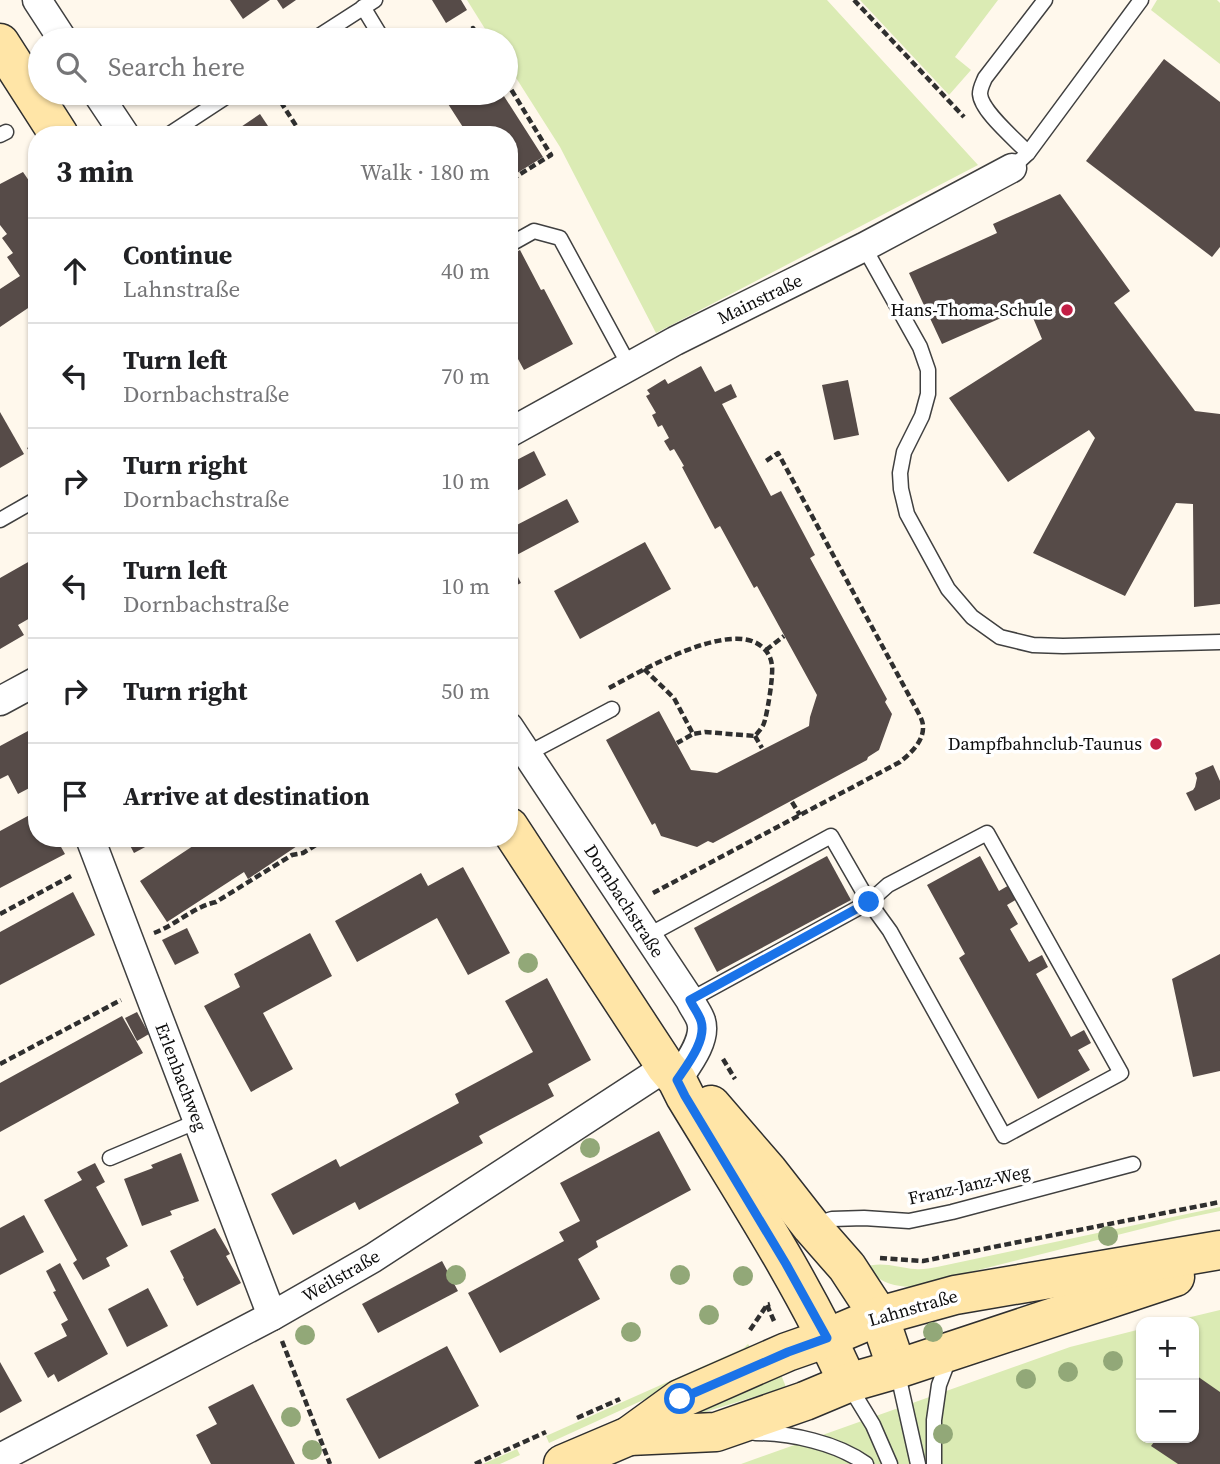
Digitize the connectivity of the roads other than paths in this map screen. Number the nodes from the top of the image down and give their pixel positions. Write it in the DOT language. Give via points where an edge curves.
graph roads {
  1 [pos="37,0"];
  2 [pos="1045,0"];
  3 [pos="1141,0"];
  4 [pos="369,4"];
  5 [pos="55,28"];
  6 [pos="332,28"];
  7 [pos="378,28"];
  8 [pos="0,43"];
  9 [pos="28,87"];
  10 [pos="40,105"];
  11 [pos="105,105"];
  12 [pos="214,105"];
  13 [pos="53,126"];
  14 [pos="119,126"];
  15 [pos="182,126"];
  16 [pos="1020,161"];
  17 [pos="518,240"];
  18 [pos="864,247"];
  19 [pos="630,367"];
  20 [pos="518,428"];
  21 [pos="28,504"];
  22 [pos="0,520"];
  23 [pos="1220,642"];
  24 [pos="28,691"];
  25 [pos="0,701"];
  26 [pos="612,709"];
  27 [pos="518,740"];
  28 [pos="527,754"];
  29 [pos="518,841"];
  30 [pos="95,850"];
  31 [pos="869,902"];
  32 [pos="647,936"];
  33 [pos="696,1011"];
  34 [pos="671,1073"];
  35 [pos="198,1121"];
  36 [pos="110,1158"];
  37 [pos="1133,1164"];
  38 [pos="811,1226"];
  39 [pos="1220,1250"];
  40 [pos="1220,1262"];
  41 [pos="272,1316"];
  42 [pos="879,1316"];
  43 [pos="827,1338"];
  44 [pos="953,1351"];
  45 [pos="897,1369"];
  46 [pos="848,1383"];
  47 [pos="716,1432"];
  48 [pos="629,1436"];
  49 [pos="0,1458"];
  50 [pos="563,1464"];
  51 [pos="866,1464"];
  52 [pos="890,1464"];
  53 [pos="918,1464"];
  54 [pos="934,1464"];
  1 -- 5 [label="street"];
  2 -- 16 [label="lane" via="980,91 982,102"];
  3 -- 16 [label="lane"];
  4 -- 6 [label="lane"];
  4 -- 7 [label="lane"];
  8 -- 9 [label="street"];
  10 -- 13 [label="street"];
  11 -- 14 [label="street"];
  12 -- 15 [label="lane"];
  16 -- 18 [label="street, Mainstraße"];
  17 -- 19 [label="lane" via="534,232 559,239"];
  18 -- 19 [label="street, Mainstraße"];
  18 -- 23 [label="lane" via="920,347 928,370 928,394 900,473 907,514 948,589 972,617 1000,637 1033,645"];
  19 -- 20 [label="street, Mainstraße"];
  21 -- 22 [label="lane"];
  24 -- 25 [label="street"];
  26 -- 28 [label="lane"];
  27 -- 28 [label="street, Dornbachstraße"];
  28 -- 32 [label="street, Dornbachstraße"];
  29 -- 34 [label="street"];
  30 -- 35 [label="street, Erlenbachweg"];
  31 -- 31 [label="lane" via="891,931 1004,1136 1121,1073 987,833 888,885"];
  31 -- 32 [label="lane" via="831,836"];
  31 -- 33 [label="lane"];
  32 -- 33 [label="street, Dornbachstraße"];
  33 -- 34 [label="street" via="701,1034 695,1053"];
  34 -- 38 [label="street" via="701,1093"];
  34 -- 41 [label="street, Weilstraße"];
  34 -- 43 [label="street"];
  35 -- 36 [label="lane"];
  35 -- 41 [label="street, Erlenbachweg"];
  37 -- 38 [label="lane, Franz-Janz-Weg" via="909,1221 832,1219"];
  38 -- 42 [label="street" via="848,1266"];
  39 -- 42 [label="street, Lahnstraße" via="956,1295"];
  40 -- 44 [label="street, Lahnstraße"];
  41 -- 49 [label="street, Weilstraße"];
  42 -- 43 [label="street, Lahnstraße"];
  42 -- 45 [label="street"];
  43 -- 46 [label="street"];
  43 -- 48 [label="street, Lahnstraße" via="680,1399"];
  44 -- 45 [label="street, Lahnstraße"];
  44 -- 54 [label="lane" via="939,1385"];
  45 -- 46 [label="street, Lahnstraße"];
  45 -- 53 [label="lane"];
  46 -- 47 [label="street, Lahnstraße"];
  46 -- 52 [label="lane"];
  47 -- 48 [label="street, Lahnstraße"];
  47 -- 51 [label="lane" via="810,1439"];
  48 -- 50 [label="street, Lahnstraße"];
}
